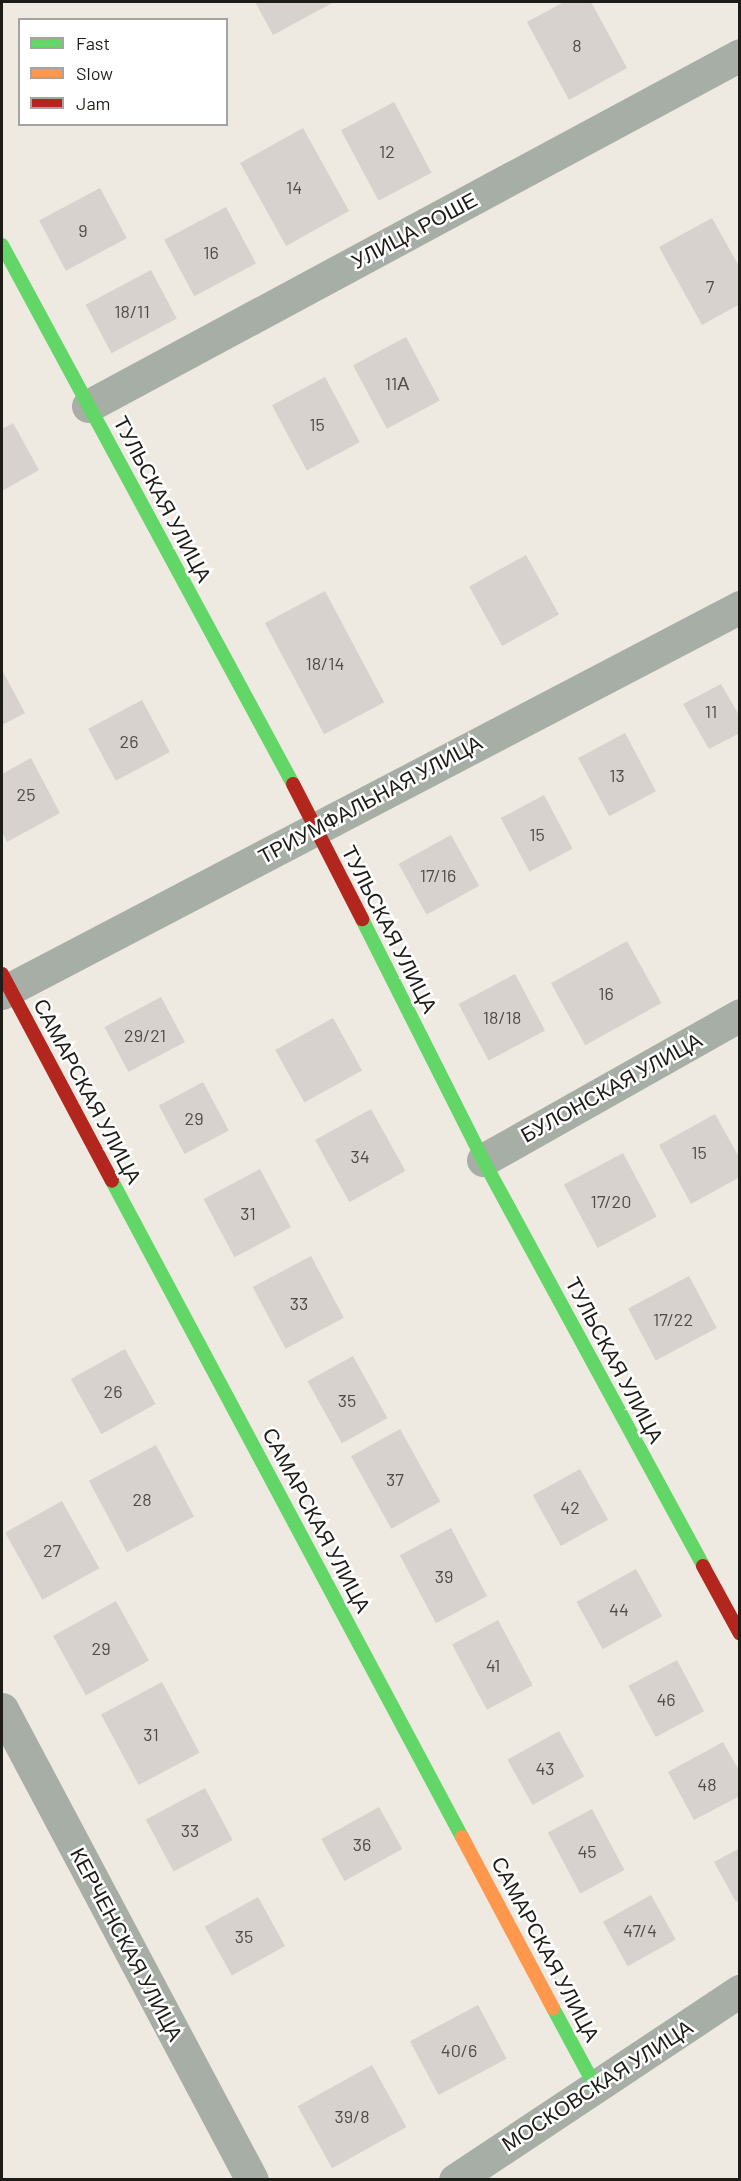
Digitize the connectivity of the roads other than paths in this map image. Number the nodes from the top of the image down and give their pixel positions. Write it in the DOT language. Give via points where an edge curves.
graph roads {
  1 [pos="740,55"];
  2 [pos="2,245"];
  3 [pos="88,406"];
  4 [pos="740,607"];
  5 [pos="316,827"];
  6 [pos="4,985"];
  7 [pos="740,1015"];
  8 [pos="483,1160"];
  9 [pos="740,1634"];
  10 [pos="2,1710"];
  11 [pos="740,1991"];
  12 [pos="595,2086"];
  13 [pos="252,2180"];
  14 [pos="455,2180"];
  1 -- 3 [label="street, УЛИЦА РОШЕ"];
  2 -- 3 [label="street, ТУЛЬСКАЯ УЛИЦА"];
  3 -- 5 [label="street, ТУЛЬСКАЯ УЛИЦА"];
  4 -- 5 [label="street, ТРИУМФАЛЬНАЯ УЛИЦА"];
  5 -- 6 [label="street, ТРИУМФАЛЬНАЯ УЛИЦА"];
  5 -- 8 [label="street, ТУЛЬСКАЯ УЛИЦА"];
  6 -- 12 [label="street, САМАРСКАЯ УЛИЦА"];
  7 -- 8 [label="street, БУЛОНСКАЯ УЛИЦА"];
  8 -- 9 [label="street, ТУЛЬСКАЯ УЛИЦА"];
  10 -- 13 [label="street, КЕРЧЕНСКАЯ УЛИЦА"];
  11 -- 12 [label="street, МОСКОВСКАЯ УЛИЦА"];
  12 -- 14 [label="street, МОСКОВСКАЯ УЛИЦА"];
}
